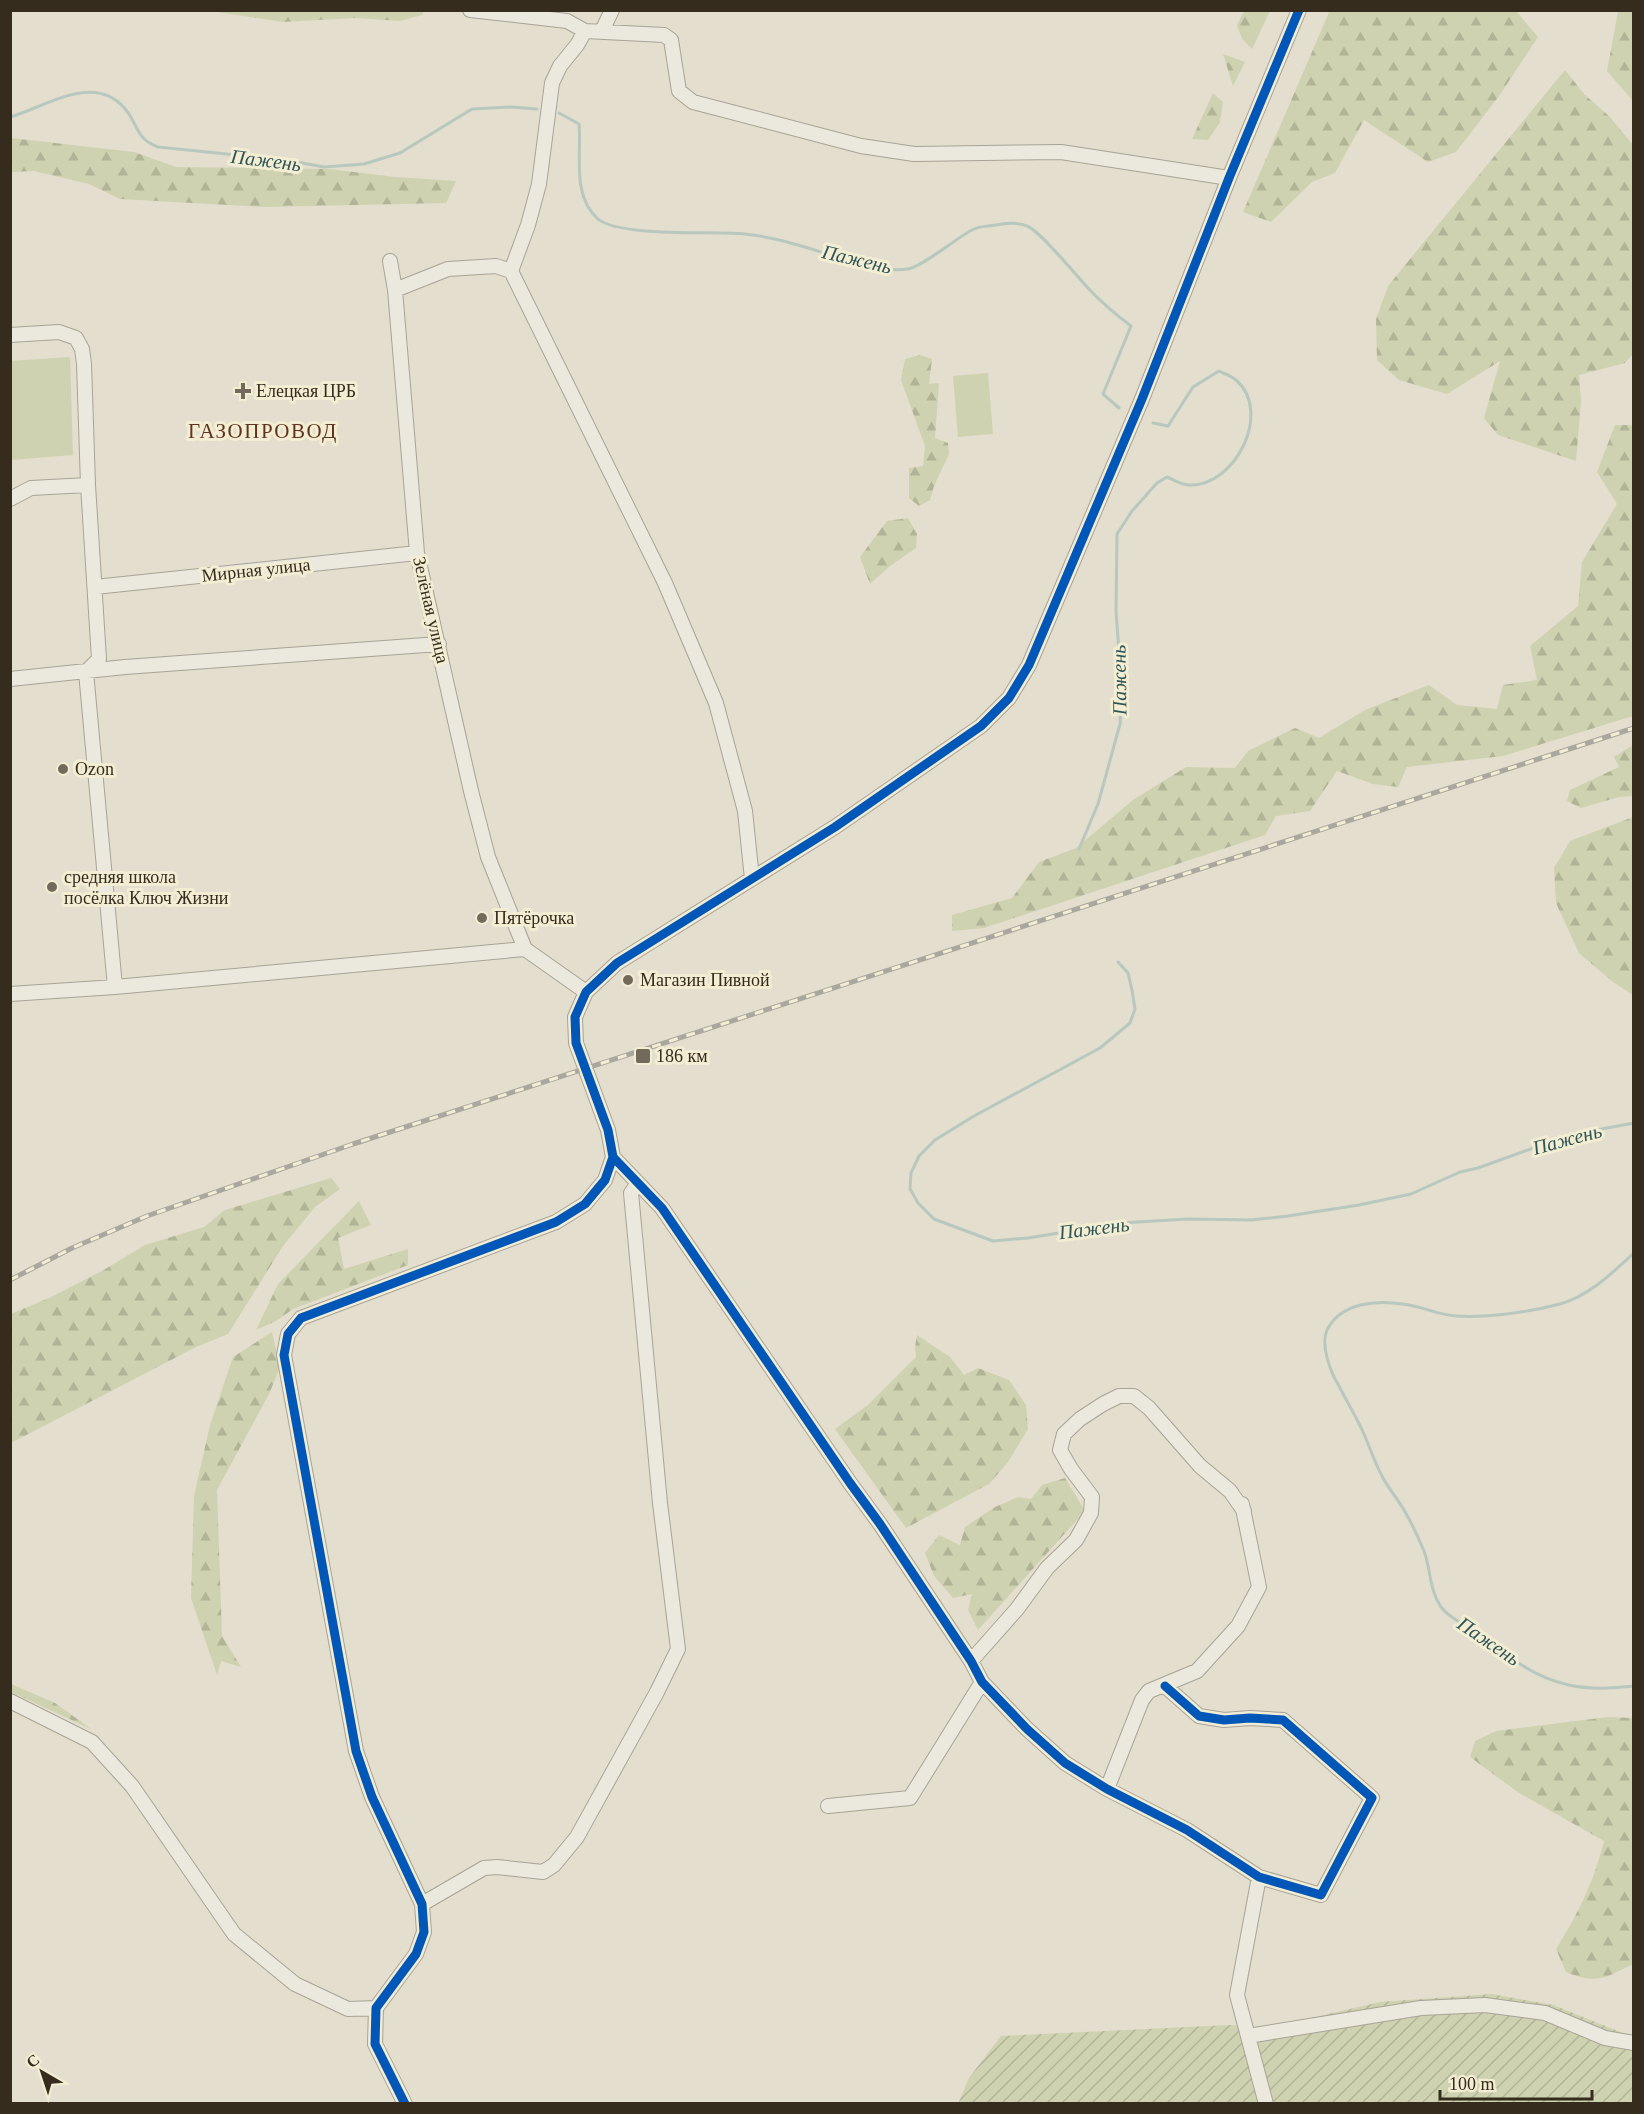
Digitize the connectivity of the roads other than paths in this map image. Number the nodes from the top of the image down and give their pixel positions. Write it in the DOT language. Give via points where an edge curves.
graph roads {
  1 [pos="470,10"];
  2 [pos="612,10"];
  3 [pos="1299,10"];
  4 [pos="585,31"];
  5 [pos="602,31"];
  6 [pos="1229,178"];
  7 [pos="390,261"];
  8 [pos="510,271"];
  9 [pos="395,290"];
  10 [pos="10,335"];
  11 [pos="88,485"];
  12 [pos="10,499"];
  13 [pos="417,553"];
  14 [pos="94,587"];
  15 [pos="439,644"];
  16 [pos="86,672"];
  17 [pos="10,679"];
  18 [pos="752,879"];
  19 [pos="525,949"];
  20 [pos="115,987"];
  21 [pos="586,992"];
  22 [pos="10,994"];
  23 [pos="613,1157"];
  24 [pos="638,1183"];
  25 [pos="1240,1490"];
  26 [pos="1244,1511"];
  27 [pos="971,1661"];
  28 [pos="982,1682"];
  29 [pos="1165,1686"];
  30 [pos="10,1701"];
  31 [pos="1107,1789"];
  32 [pos="828,1806"];
  33 [pos="1259,1877"];
  34 [pos="422,1904"];
  35 [pos="376,2008"];
  36 [pos="1248,2036"];
  37 [pos="1634,2043"];
  38 [pos="405,2103"];
  39 [pos="1266,2103"];
  1 -- 4 [label="street" via="567,21"];
  2 -- 5 [label="street"];
  3 -- 6 [label="street"];
  4 -- 5 [label="street"];
  4 -- 8 [label="street" via="552,83 539,184"];
  5 -- 6 [label="street" via="664,35 671,40 679,91 693,102 861,146 914,154 1061,152"];
  6 -- 18 [label="street" via="1129,430 1029,665 1009,698 981,726 938,757"];
  7 -- 9 [label="street, Зелёная улица"];
  8 -- 9 [label="street" via="496,266 448,269"];
  8 -- 18 [label="street" via="665,582 716,703 745,811"];
  9 -- 13 [label="street, Зелёная улица"];
  10 -- 11 [label="street" via="59,332 76,339 82,349"];
  11 -- 12 [label="street" via="31,488"];
  11 -- 14 [label="street"];
  13 -- 14 [label="street, Мирная улица"];
  13 -- 15 [label="street, Зелёная улица"];
  14 -- 16 [label="street" via="99,659"];
  15 -- 16 [label="street"];
  15 -- 19 [label="street, Зелёная улица" via="488,857"];
  16 -- 17 [label="street"];
  16 -- 20 [label="street"];
  18 -- 21 [label="street" via="617,963"];
  19 -- 20 [label="street"];
  19 -- 21 [label="street"];
  20 -- 22 [label="street"];
  21 -- 23 [label="street" via="575,1017 576,1043 608,1130"];
  23 -- 24 [label="street"];
  23 -- 34 [label="street" via="605,1180 585,1204 556,1222 302,1318 288,1334 284,1355 356,1752 372,1797"];
  24 -- 27 [label="street" via="662,1208"];
  24 -- 34 [label="street" via="632,1193 660,1503 678,1649 577,1837 554,1865 543,1872 484,1868"];
  25 -- 26 [label="street"];
  26 -- 27 [label="street" via="1230,1491 1200,1466 1134,1396 1119,1396 1103,1404 1064,1434 1060,1450 1092,1497 1091,1513 1076,1540 1047,1568"];
  26 -- 29 [label="street" via="1259,1587 1238,1626 1197,1671"];
  27 -- 28 [label="street"];
  28 -- 31 [label="street" via="1065,1763"];
  28 -- 32 [label="street" via="910,1798"];
  29 -- 31 [label="street" via="1149,1691 1142,1700"];
  29 -- 33 [label="street" via="1199,1716 1283,1720 1372,1798 1322,1895"];
  30 -- 35 [label="street" via="92,1742 132,1786 234,1934 295,1984 348,2009"];
  31 -- 33 [label="street" via="1187,1830"];
  33 -- 36 [label="street" via="1237,1995"];
  34 -- 35 [label="street" via="424,1932 417,1954"];
  35 -- 38 [label="street" via="375,2044"];
  36 -- 37 [label="street" via="1421,2008 1485,2005 1545,2013 1605,2038"];
  36 -- 39 [label="street"];
}
